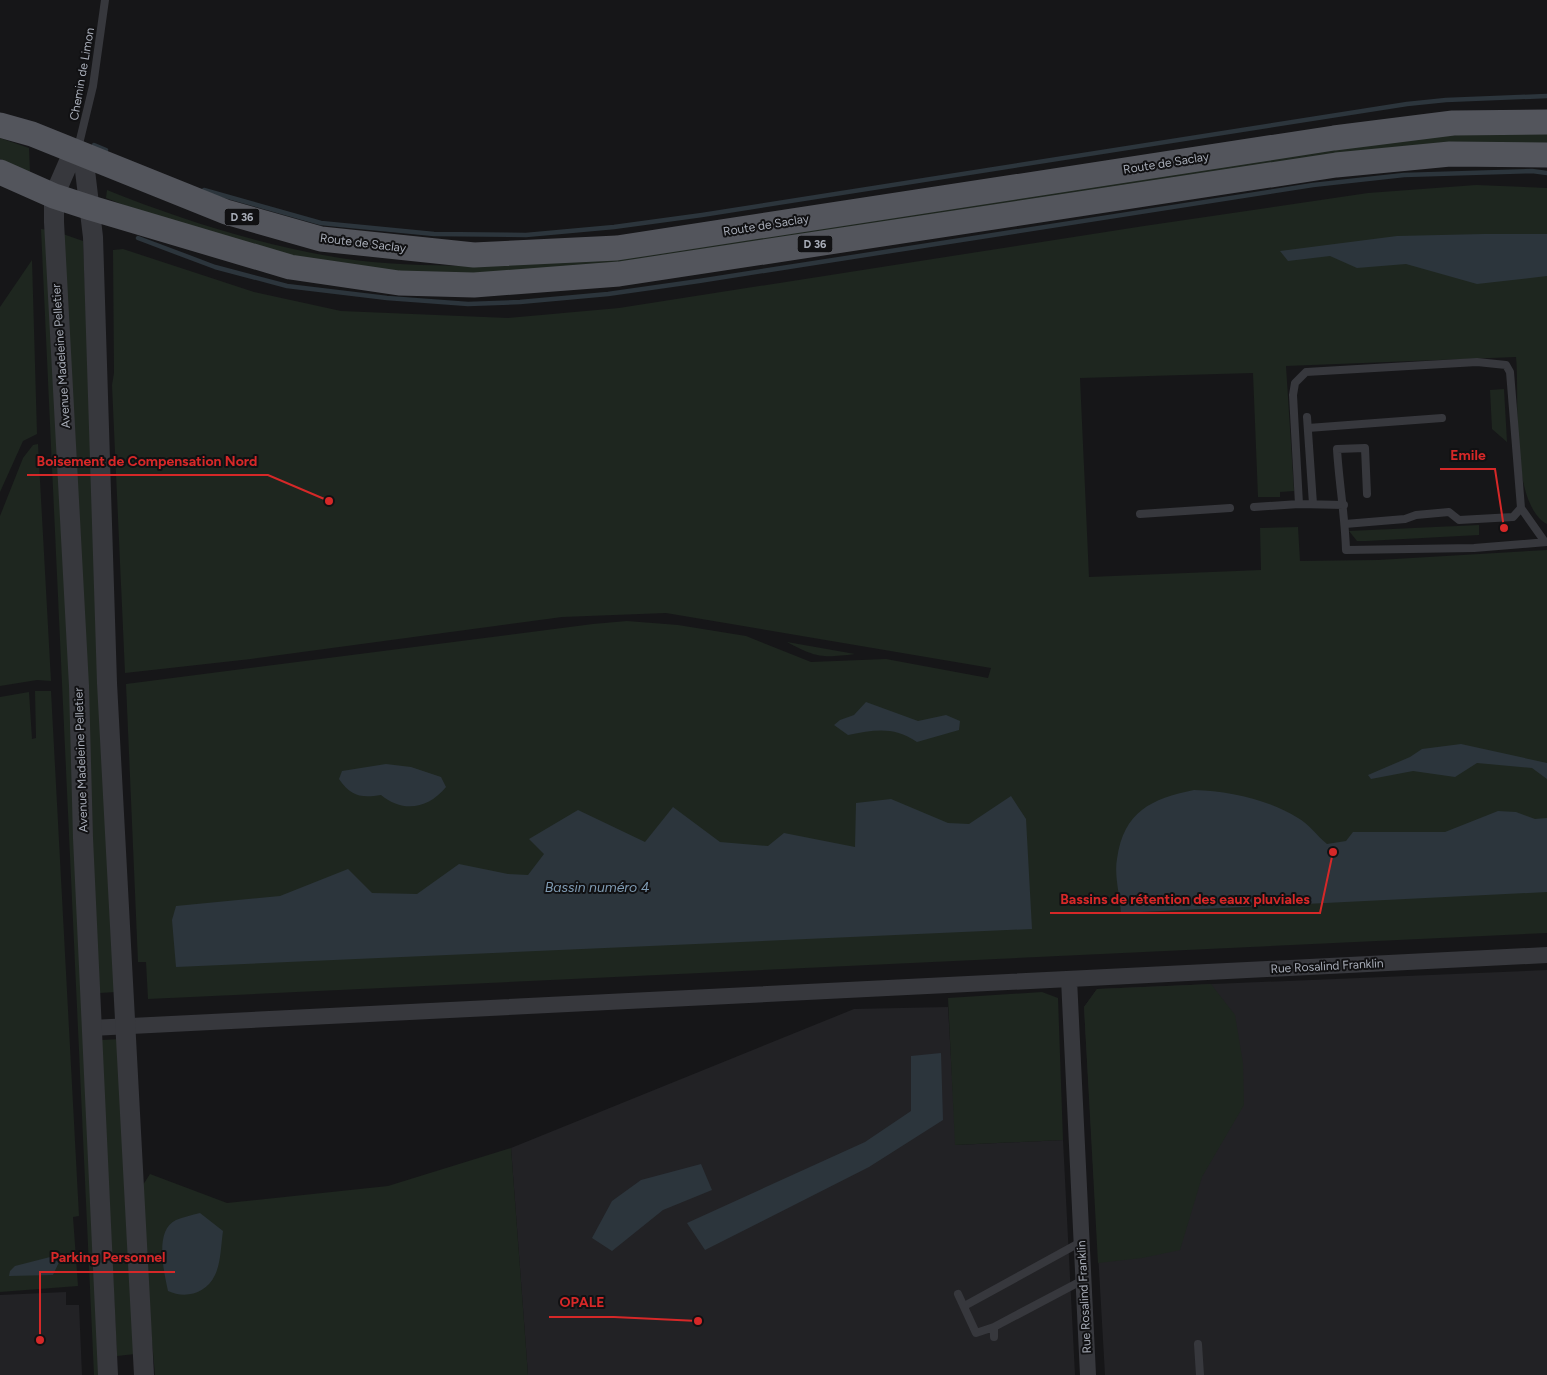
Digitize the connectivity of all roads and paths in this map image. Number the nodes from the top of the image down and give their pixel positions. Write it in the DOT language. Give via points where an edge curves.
graph roads {
  1 [pos="105,0"];
  2 [pos="1547,122"];
  3 [pos="0,125"];
  4 [pos="78,152"];
  5 [pos="1547,155"];
  6 [pos="0,172"];
  7 [pos="54,196"];
  8 [pos="91,208"];
  9 [pos="1307,417"];
  10 [pos="1442,418"];
  11 [pos="1308,428"];
  12 [pos="1367,494"];
  13 [pos="1300,504"];
  14 [pos="1313,504"];
  15 [pos="1344,505"];
  16 [pos="1254,507"];
  17 [pos="1230,508"];
  18 [pos="1521,508"];
  19 [pos="1140,514"];
  20 [pos="1345,524"];
  21 [pos="1546,542"];
  22 [pos="1547,955"];
  23 [pos="1069,979"];
  24 [pos="125,1027"];
  25 [pos="91,1028"];
  26 [pos="1081,1242"];
  27 [pos="1083,1280"];
  28 [pos="958,1294"];
  29 [pos="968,1304"];
  30 [pos="994,1327"];
  31 [pos="994,1337"];
  32 [pos="1198,1344"];
  33 [pos="108,1375"];
  34 [pos="144,1375"];
  35 [pos="1088,1375"];
  36 [pos="1200,1375"];
  1 -- 4 [label="lane, Chemin de Limon" via="93,86"];
  2 -- 4 [label="main road, Route de Saclay / D 36" via="1453,123 1354,135 617,248 474,255 321,239 226,212"];
  3 -- 4 [label="main road, Route de Saclay / D 36"];
  4 -- 7 [label="street, Avenue Madeleine Pelletier"];
  4 -- 8 [label="street"];
  5 -- 8 [label="main road, D 36" via="1450,154 1336,165 619,274 474,285 399,283 290,267"];
  6 -- 7 [label="main road, D 36"];
  7 -- 8 [label="main road, D 36"];
  7 -- 25 [label="street, Avenue Madeleine Pelletier" via="56,286 62,340 79,686"];
  8 -- 24 [label="street" via="107,683"];
  9 -- 11 [label="lane"];
  10 -- 11 [label="lane"];
  11 -- 14 [label="lane"];
  12 -- 15 [label="lane" via="1365,448 1337,449 1339,487"];
  13 -- 14 [label="lane"];
  13 -- 16 [label="lane"];
  13 -- 18 [label="lane" via="1293,395 1295,383 1306,372 1495,362 1506,365 1510,372"];
  14 -- 15 [label="lane"];
  15 -- 20 [label="lane"];
  17 -- 19 [label="lane"];
  18 -- 20 [label="lane" via="1513,517 1459,520 1449,512"];
  18 -- 21 [label="lane"];
  20 -- 21 [label="lane" via="1346,550 1474,548"];
  22 -- 23 [label="street, Rue Rosalind Franklin"];
  23 -- 24 [label="street, Rue Rosalind Franklin"];
  23 -- 26 [label="street, Rue Rosalind Franklin"];
  24 -- 25 [label="street, Rue Rosalind Franklin"];
  24 -- 34 [label="street"];
  25 -- 33 [label="street, Avenue Madeleine Pelletier"];
  26 -- 27 [label="street, Rue Rosalind Franklin"];
  26 -- 29 [label="lane"];
  27 -- 30 [label="lane"];
  27 -- 35 [label="street, Rue Rosalind Franklin"];
  28 -- 30 [label="lane" via="976,1333"];
  30 -- 31 [label="lane"];
  32 -- 36 [label="lane"];
}
